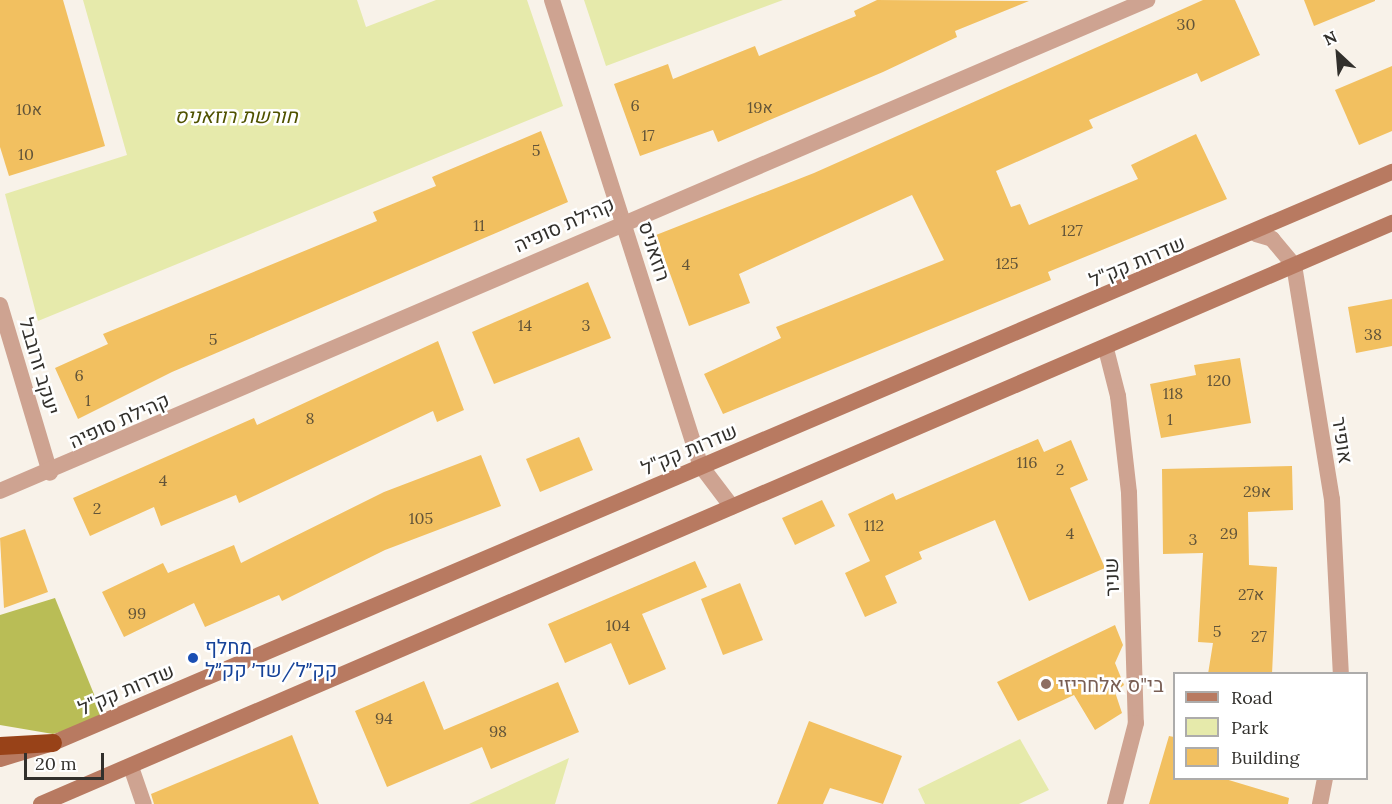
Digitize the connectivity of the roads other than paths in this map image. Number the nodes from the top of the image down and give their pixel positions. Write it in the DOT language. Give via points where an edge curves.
graph roads {
  1 [pos="552,0"];
  2 [pos="1147,0"];
  3 [pos="1392,172"];
  4 [pos="624,221"];
  5 [pos="1392,223"];
  6 [pos="1256,234"];
  7 [pos="1294,265"];
  8 [pos="0,305"];
  9 [pos="1106,349"];
  10 [pos="701,466"];
  11 [pos="50,473"];
  12 [pos="0,491"];
  13 [pos="732,507"];
  14 [pos="1341,672"];
  15 [pos="53,743"];
  16 [pos="0,746"];
  17 [pos="0,759"];
  18 [pos="131,767"];
  19 [pos="1325,780"];
  20 [pos="41,804"];
  21 [pos="144,804"];
  22 [pos="1115,804"];
  23 [pos="1320,804"];
  1 -- 4 [label="street, רוזאניס"];
  2 -- 4 [label="street, קהילת סופיה"];
  3 -- 6 [label="main road, שדרות קק\"ל"];
  4 -- 10 [label="street, רוזאניס"];
  4 -- 11 [label="street, קהילת סופיה"];
  5 -- 7 [label="main road"];
  6 -- 7 [label="street" via="1272,239"];
  6 -- 10 [label="main road, שדרות קק\"ל"];
  7 -- 9 [label="main road"];
  7 -- 14 [label="street, אופיר" via="1332,499"];
  8 -- 11 [label="street, יעקב זרובבל"];
  9 -- 13 [label="main road"];
  9 -- 22 [label="street, שניר" via="1130,493 1136,723"];
  10 -- 13 [label="street, רוזאניס"];
  10 -- 15 [label="main road, שדרות קק\"ל"];
  11 -- 12 [label="street, קהילת סופיה"];
  13 -- 18 [label="main road"];
  15 -- 16 [label="highway"];
  15 -- 17 [label="main road, שדרות קק\"ל"];
  18 -- 20 [label="main road"];
  18 -- 21 [label="street"];
  19 -- 23 [label="street"];
}
